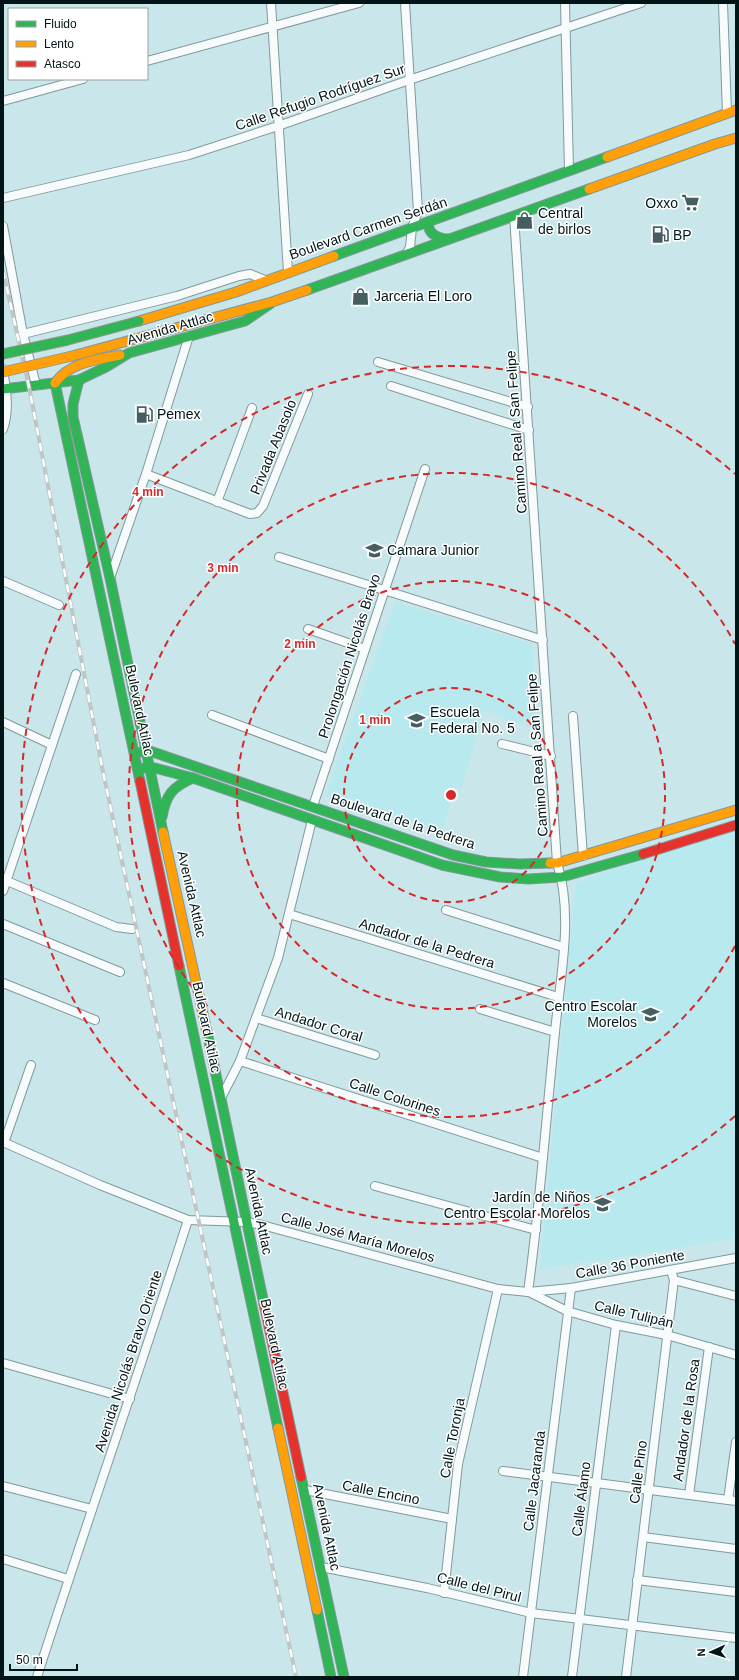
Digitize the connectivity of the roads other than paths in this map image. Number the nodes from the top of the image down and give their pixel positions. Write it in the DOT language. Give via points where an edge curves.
graph roads {
  1 [pos="271,3"];
  2 [pos="359,3"];
  3 [pos="405,3"];
  4 [pos="564,3"];
  5 [pos="641,3"];
  6 [pos="722,3"];
  7 [pos="272,26"];
  8 [pos="565,28"];
  9 [pos="148,61"];
  10 [pos="79,80"];
  11 [pos="409,80"];
  12 [pos="3,101"];
  13 [pos="736,110"];
  14 [pos="727,113"];
  15 [pos="278,126"];
  16 [pos="736,138"];
  17 [pos="570,170"];
  18 [pos="3,198"];
  19 [pos="514,216"];
  20 [pos="428,222"];
  21 [pos="3,226"];
  22 [pos="412,228"];
  23 [pos="452,239"];
  24 [pos="406,255"];
  25 [pos="288,272"];
  26 [pos="265,280"];
  27 [pos="272,302"];
  28 [pos="23,334"];
  29 [pos="188,336"];
  30 [pos="129,353"];
  31 [pos="3,354"];
  32 [pos="378,362"];
  33 [pos="3,369"];
  34 [pos="3,372"];
  35 [pos="79,380"];
  36 [pos="55,383"];
  37 [pos="36,385"];
  38 [pos="391,386"];
  39 [pos="4,389"];
  40 [pos="308,394"];
  41 [pos="528,407"];
  42 [pos="252,408"];
  43 [pos="3,429"];
  44 [pos="529,430"];
  45 [pos="425,468"];
  46 [pos="146,474"];
  47 [pos="217,502"];
  48 [pos="279,557"];
  49 [pos="110,578"];
  50 [pos="3,581"];
  51 [pos="384,591"];
  52 [pos="59,605"];
  53 [pos="308,629"];
  54 [pos="543,640"];
  55 [pos="365,649"];
  56 [pos="76,674"];
  57 [pos="212,715"];
  58 [pos="573,716"];
  59 [pos="3,722"];
  60 [pos="502,744"];
  61 [pos="52,745"];
  62 [pos="146,750"];
  63 [pos="135,753"];
  64 [pos="551,756"];
  65 [pos="329,759"];
  66 [pos="150,767"];
  67 [pos="138,769"];
  68 [pos="193,778"];
  69 [pos="312,806"];
  70 [pos="736,810"];
  71 [pos="312,820"];
  72 [pos="161,824"];
  73 [pos="736,825"];
  74 [pos="583,856"];
  75 [pos="557,863"];
  76 [pos="562,877"];
  77 [pos="6,881"];
  78 [pos="3,891"];
  79 [pos="446,910"];
  80 [pos="289,914"];
  81 [pos="3,924"];
  82 [pos="132,929"];
  83 [pos="563,947"];
  84 [pos="120,972"];
  85 [pos="3,983"];
  86 [pos="558,997"];
  87 [pos="480,1009"];
  88 [pos="256,1018"];
  89 [pos="95,1020"];
  90 [pos="555,1032"];
  91 [pos="375,1055"];
  92 [pos="240,1061"];
  93 [pos="32,1065"];
  94 [pos="221,1098"];
  95 [pos="4,1142"];
  96 [pos="543,1158"];
  97 [pos="375,1186"];
  98 [pos="188,1220"];
  99 [pos="234,1221"];
  100 [pos="246,1222"];
  101 [pos="536,1230"];
  102 [pos="736,1258"];
  103 [pos="672,1270"];
  104 [pos="674,1280"];
  105 [pos="571,1288"];
  106 [pos="498,1289"];
  107 [pos="528,1292"];
  108 [pos="736,1296"];
  109 [pos="567,1311"];
  110 [pos="616,1325"];
  111 [pos="667,1335"];
  112 [pos="709,1347"];
  113 [pos="736,1355"];
  114 [pos="3,1363"];
  115 [pos="130,1399"];
  116 [pos="736,1442"];
  117 [pos="296,1452"];
  118 [pos="284,1455"];
  119 [pos="503,1471"];
  120 [pos="548,1477"];
  121 [pos="596,1483"];
  122 [pos="3,1486"];
  123 [pos="305,1490"];
  124 [pos="648,1490"];
  125 [pos="689,1495"];
  126 [pos="732,1501"];
  127 [pos="92,1509"];
  128 [pos="452,1519"];
  129 [pos="643,1537"];
  130 [pos="736,1549"];
  131 [pos="3,1559"];
  132 [pos="321,1567"];
  133 [pos="68,1579"];
  134 [pos="637,1580"];
  135 [pos="736,1592"];
  136 [pos="444,1593"];
  137 [pos="531,1613"];
  138 [pos="579,1618"];
  139 [pos="632,1624"];
  140 [pos="736,1638"];
  141 [pos="37,1677"];
  142 [pos="332,1677"];
  143 [pos="344,1677"];
  144 [pos="523,1677"];
  145 [pos="572,1677"];
  146 [pos="626,1677"];
  1 -- 7 [label="street"];
  2 -- 7 [label="street"];
  3 -- 11 [label="street"];
  4 -- 8 [label="street"];
  5 -- 8 [label="street, Calle Refugio Rodríguez Sur"];
  6 -- 14 [label="street"];
  7 -- 9 [label="street"];
  7 -- 15 [label="street"];
  8 -- 11 [label="street, Calle Refugio Rodríguez Sur"];
  8 -- 17 [label="street"];
  10 -- 12 [label="street"];
  11 -- 15 [label="street, Calle Refugio Rodríguez Sur"];
  11 -- 22 [label="street" via="418,211"];
  13 -- 14 [label="main road, Boulevard Carmen Serdán"];
  14 -- 17 [label="main road, Boulevard Carmen Serdán"];
  15 -- 18 [label="street, Calle Refugio Rodríguez Sur" via="189,155"];
  15 -- 25 [label="street"];
  16 -- 19 [label="main road"];
  17 -- 20 [label="main road, Boulevard Carmen Serdán"];
  19 -- 23 [label="main road"];
  19 -- 41 [label="street, Camino Real a San Felipe"];
  20 -- 22 [label="main road, Boulevard Carmen Serdán"];
  20 -- 23 [label="main road" via="429,233 435,237"];
  21 -- 28 [label="street"];
  22 -- 24 [label="street" via="410,247"];
  22 -- 25 [label="main road, Boulevard Carmen Serdán"];
  23 -- 24 [label="main road"];
  24 -- 27 [label="main road"];
  25 -- 26 [label="main road, Boulevard Carmen Serdán"];
  26 -- 28 [label="street" via="250,274 239,276 177,296"];
  26 -- 31 [label="main road, Boulevard Carmen Serdán, bridge" via="236,292 139,321"];
  27 -- 29 [label="main road, Avenida Attlac" via="245,321"];
  27 -- 34 [label="main road, bridge"];
  28 -- 37 [label="street"];
  29 -- 30 [label="main road, Avenida Attlac"];
  29 -- 46 [label="street"];
  30 -- 35 [label="main road, Avenida Attlac"];
  30 -- 36 [label="main road" via="66,370"];
  32 -- 41 [label="street"];
  33 -- 39 [label="street"];
  35 -- 36 [label="main road, Avenida Attlac"];
  35 -- 49 [label="main road, Bulevard Atilac" via="73,404 73,417"];
  36 -- 37 [label="main road, Avenida Attlac"];
  36 -- 63 [label="main road, Bulevard Atilac"];
  37 -- 39 [label="main road, Avenida Attlac"];
  38 -- 44 [label="street"];
  39 -- 43 [label="street" via="7,417"];
  40 -- 47 [label="street, Privada Abasolo" via="263,506 257,513 250,514"];
  41 -- 44 [label="street, Camino Real a San Felipe"];
  42 -- 47 [label="street"];
  44 -- 54 [label="street, Camino Real a San Felipe"];
  45 -- 51 [label="street, Prolongación Nicolás Bravo"];
  46 -- 47 [label="street, Privada Abasolo"];
  46 -- 49 [label="street"];
  48 -- 51 [label="street"];
  49 -- 62 [label="main road, Bulevard Atilac"];
  50 -- 52 [label="street"];
  51 -- 54 [label="street"];
  51 -- 55 [label="street, Prolongación Nicolás Bravo"];
  53 -- 55 [label="street"];
  54 -- 64 [label="street, Camino Real a San Felipe"];
  55 -- 65 [label="street, Prolongación Nicolás Bravo"];
  56 -- 61 [label="street"];
  57 -- 65 [label="street"];
  58 -- 74 [label="street"];
  59 -- 61 [label="street"];
  60 -- 64 [label="street"];
  61 -- 77 [label="street"];
  62 -- 63 [label="main road"];
  62 -- 66 [label="main road, Avenida Attlac"];
  62 -- 69 [label="main road, Boulevard de la Pedrera"];
  63 -- 67 [label="main road, Bulevard Atilac"];
  64 -- 75 [label="street, Camino Real a San Felipe"];
  65 -- 69 [label="street, Prolongación Nicolás Bravo"];
  66 -- 67 [label="main road, Boulevard de la Pedrera"];
  66 -- 68 [label="main road, Boulevard de la Pedrera"];
  66 -- 72 [label="main road, Avenida Attlac"];
  67 -- 99 [label="main road, Bulevard Atilac"];
  68 -- 71 [label="main road, Boulevard de la Pedrera"];
  68 -- 72 [label="main road" via="171,791 165,802"];
  69 -- 75 [label="main road, Boulevard de la Pedrera" via="453,855 486,862"];
  70 -- 74 [label="main road, Boulevard de la Pedrera"];
  71 -- 76 [label="main road, Boulevard de la Pedrera" via="442,865 479,874 516,878"];
  71 -- 80 [label="street"];
  72 -- 94 [label="main road, Avenida Attlac"];
  73 -- 76 [label="main road, Boulevard de la Pedrera"];
  74 -- 75 [label="main road, Boulevard de la Pedrera"];
  75 -- 76 [label="street, Camino Real a San Felipe"];
  76 -- 83 [label="street, Camino Real a San Felipe" via="565,902"];
  77 -- 78 [label="street"];
  77 -- 82 [label="street" via="116,927"];
  79 -- 83 [label="street"];
  80 -- 86 [label="street, Andador de la Pedrera"];
  80 -- 88 [label="street" via="278,958"];
  81 -- 84 [label="street"];
  83 -- 86 [label="street, Camino Real a San Felipe"];
  85 -- 89 [label="street"];
  86 -- 90 [label="street, Camino Real a San Felipe"];
  87 -- 90 [label="street"];
  88 -- 91 [label="street, Andador Coral"];
  88 -- 92 [label="street"];
  90 -- 96 [label="street, Camino Real a San Felipe"];
  92 -- 94 [label="street"];
  92 -- 96 [label="street, Calle Colorines"];
  93 -- 95 [label="street"];
  94 -- 100 [label="main road, Avenida Attlac"];
  95 -- 98 [label="street, Calle José María Morelos" via="100,1185"];
  96 -- 101 [label="street, Camino Real a San Felipe"];
  97 -- 101 [label="street"];
  98 -- 99 [label="street, Calle José María Morelos"];
  98 -- 115 [label="street, Avenida Nicolás Bravo Oriente"];
  99 -- 100 [label="street, Calle José María Morelos"];
  99 -- 118 [label="main road, Bulevard Atilac"];
  100 -- 106 [label="street, Calle José María Morelos"];
  100 -- 117 [label="main road, Avenida Attlac"];
  101 -- 107 [label="street, Camino Real a San Felipe"];
  102 -- 103 [label="street, Calle 36 Poniente"];
  103 -- 104 [label="street, Calle Pino"];
  103 -- 105 [label="street, Calle 36 Poniente"];
  104 -- 108 [label="street"];
  104 -- 111 [label="street, Calle Pino"];
  105 -- 107 [label="street, Calle 36 Poniente"];
  105 -- 109 [label="street, Calle Jacaranda"];
  106 -- 107 [label="street, Calle José María Morelos"];
  106 -- 128 [label="street, Calle Toronja" via="458,1464"];
  107 -- 109 [label="street, Calle Tulipán"];
  109 -- 110 [label="street, Calle Tulipán"];
  109 -- 120 [label="street, Calle Jacaranda"];
  110 -- 111 [label="street, Calle Tulipán"];
  110 -- 121 [label="street, Calle Álamo"];
  111 -- 112 [label="street, Calle Tulipán"];
  111 -- 124 [label="street, Calle Pino"];
  112 -- 113 [label="street, Calle Tulipán"];
  112 -- 125 [label="street, Andador de la Rosa"];
  114 -- 115 [label="street"];
  115 -- 127 [label="street, Avenida Nicolás Bravo Oriente"];
  116 -- 126 [label="street"];
  117 -- 118 [label="main road"];
  117 -- 123 [label="main road, Avenida Attlac"];
  118 -- 142 [label="main road, Bulevard Atilac"];
  119 -- 120 [label="street"];
  120 -- 121 [label="street"];
  120 -- 137 [label="street, Calle Jacaranda"];
  121 -- 124 [label="street"];
  121 -- 138 [label="street, Calle Álamo"];
  122 -- 127 [label="street"];
  123 -- 128 [label="street, Calle Encino"];
  123 -- 132 [label="main road, Avenida Attlac"];
  124 -- 125 [label="street"];
  124 -- 129 [label="street, Calle Pino"];
  125 -- 126 [label="street"];
  127 -- 133 [label="street, Avenida Nicolás Bravo Oriente"];
  128 -- 136 [label="street, Calle Toronja"];
  129 -- 130 [label="street"];
  129 -- 134 [label="street, Calle Pino"];
  131 -- 133 [label="street"];
  132 -- 136 [label="street, Calle del Pirul"];
  132 -- 143 [label="main road, Avenida Attlac"];
  133 -- 141 [label="street, Avenida Nicolás Bravo Oriente"];
  134 -- 135 [label="street"];
  134 -- 139 [label="street, Calle Pino"];
  136 -- 137 [label="street, Calle del Pirul"];
  137 -- 138 [label="street, Calle del Pirul"];
  137 -- 144 [label="street, Calle Jacaranda"];
  138 -- 139 [label="street, Calle del Pirul"];
  138 -- 145 [label="street, Calle Álamo"];
  139 -- 140 [label="street, Calle del Pirul"];
  139 -- 146 [label="street, Calle Pino"];
}
